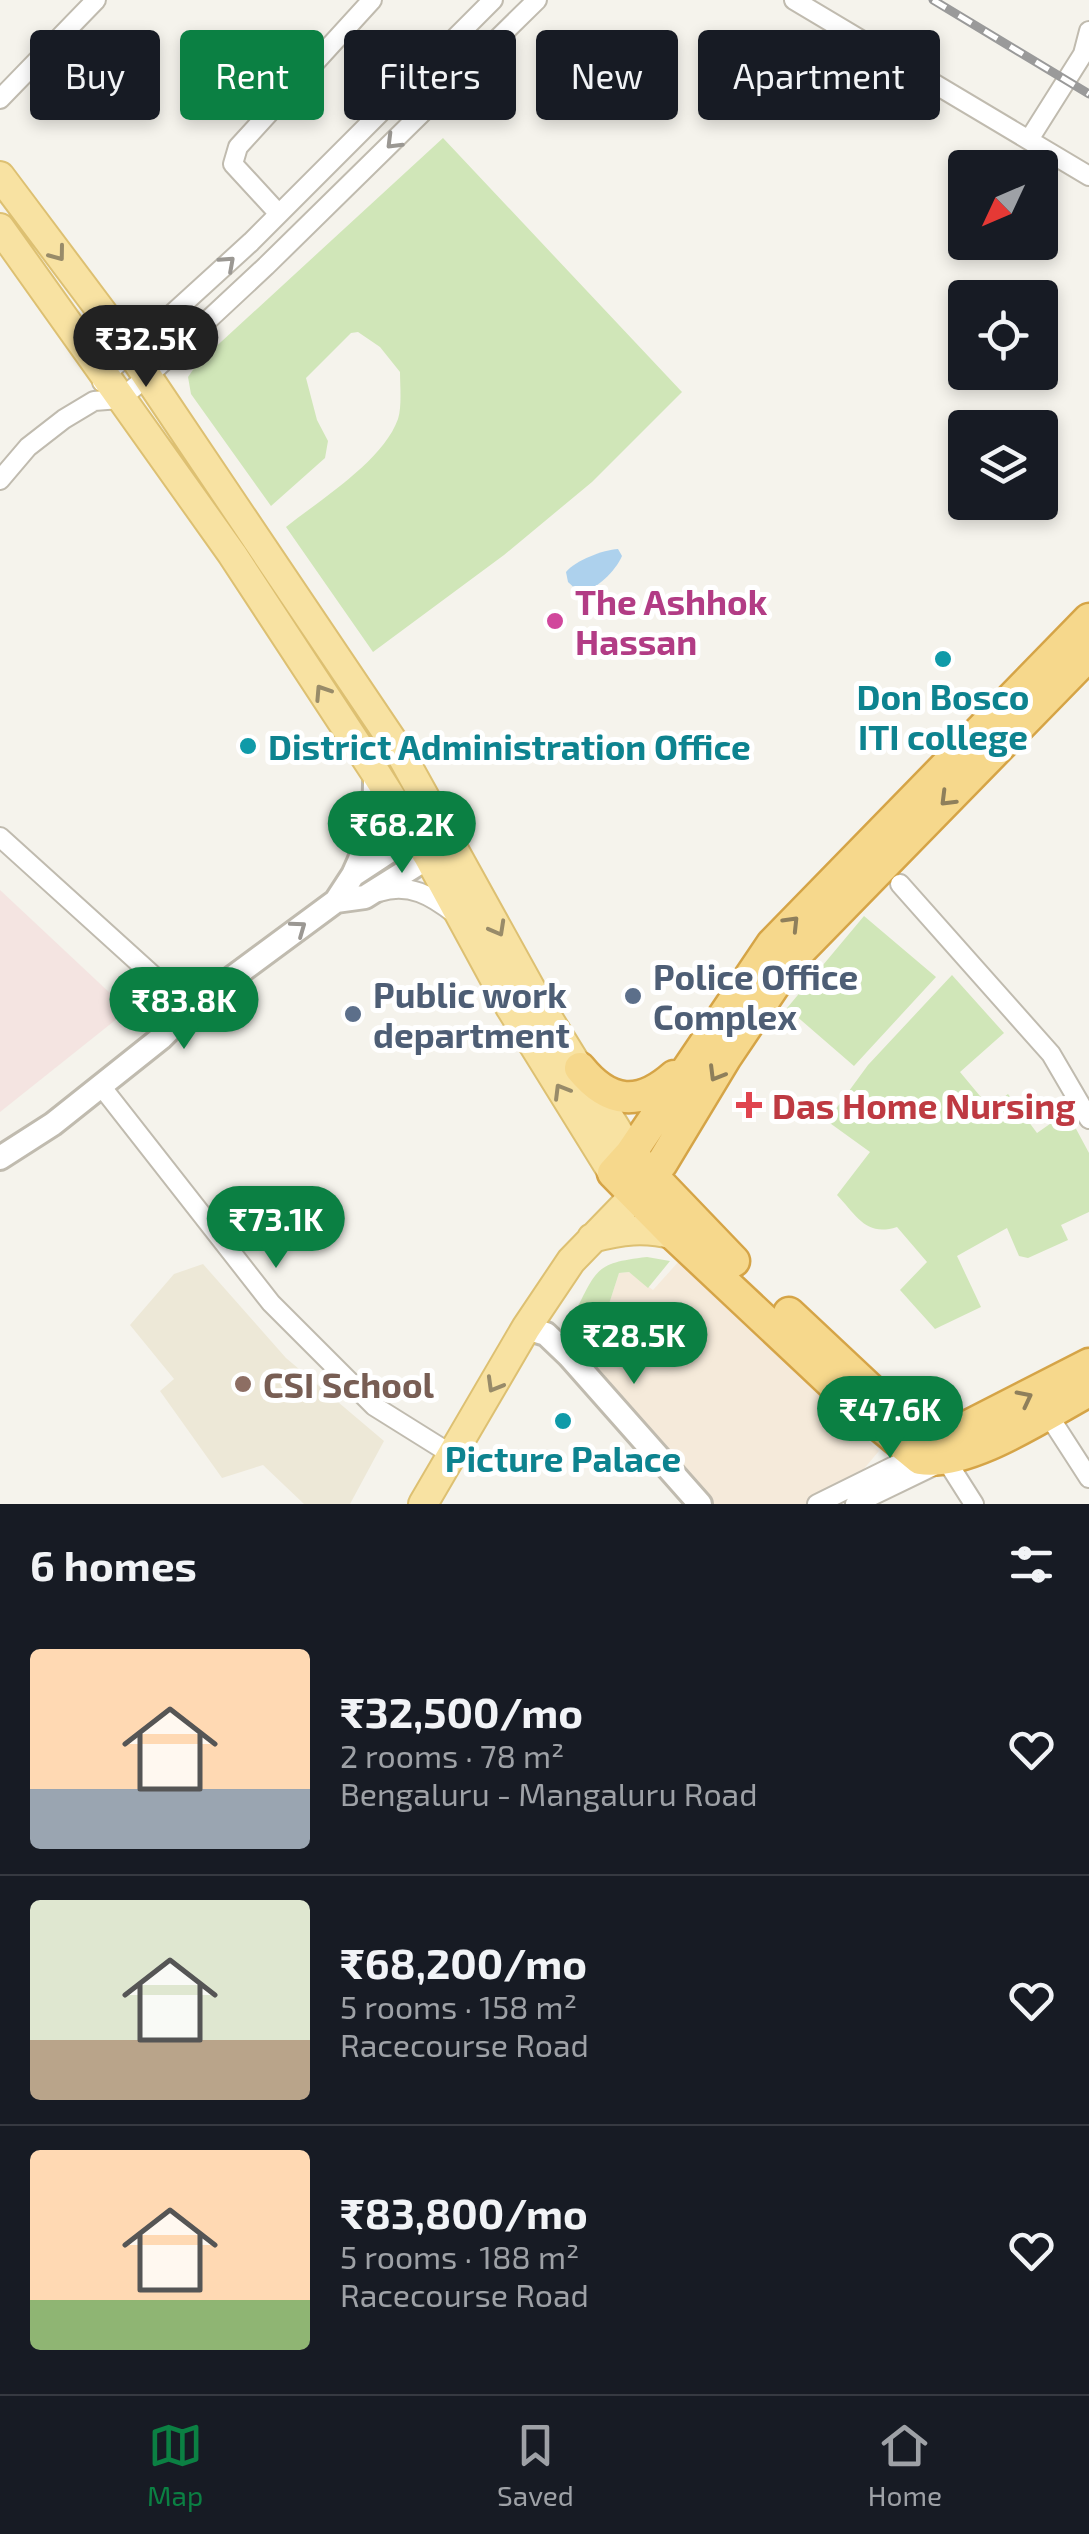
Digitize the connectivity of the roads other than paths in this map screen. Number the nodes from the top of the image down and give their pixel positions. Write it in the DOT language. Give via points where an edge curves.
graph roads {
  1 [pos="96,0"];
  2 [pos="372,0"];
  3 [pos="493,0"];
  4 [pos="537,0"];
  5 [pos="794,0"];
  6 [pos="1089,31"];
  7 [pos="0,100"];
  8 [pos="1030,138"];
  9 [pos="0,176"];
  10 [pos="1089,176"];
  11 [pos="280,214"];
  12 [pos="0,228"];
  13 [pos="130,352"];
  14 [pos="169,356"];
  15 [pos="147,377"];
  16 [pos="106,392"];
  17 [pos="176,418"];
  18 [pos="0,480"];
  19 [pos="266,549"];
  20 [pos="240,566"];
  21 [pos="1089,619"];
  22 [pos="1089,655"];
  23 [pos="374,772"];
  24 [pos="0,837"];
  25 [pos="433,838"];
  26 [pos="353,876"];
  27 [pos="900,884"];
  28 [pos="365,897"];
  29 [pos="336,901"];
  30 [pos="464,921"];
  31 [pos="190,1008"];
  32 [pos="696,1054"];
  33 [pos="580,1068"];
  34 [pos="101,1086"];
  35 [pos="1089,1119"];
  36 [pos="0,1158"];
  37 [pos="622,1163"];
  38 [pos="643,1186"];
  39 [pos="674,1235"];
  40 [pos="590,1239"];
  41 [pos="526,1328"];
  42 [pos="1089,1364"];
  43 [pos="1089,1391"];
  44 [pos="1047,1414"];
  45 [pos="950,1450"];
  46 [pos="454,1456"];
  47 [pos="914,1456"];
  48 [pos="1089,1478"];
  49 [pos="422,1504"];
  50 [pos="700,1504"];
  51 [pos="817,1504"];
  52 [pos="855,1504"];
  53 [pos="974,1504"];
  1 -- 7 [label="street"];
  2 -- 11 [label="street" via="238,146 233,164"];
  3 -- 11 [label="street"];
  4 -- 14 [label="street, one-way"];
  5 -- 8 [label="street"];
  6 -- 8 [label="street" via="1083,54"];
  8 -- 10 [label="street"];
  9 -- 13 [label="main road, one-way"];
  13 -- 11 [label="street, one-way"];
  12 -- 16 [label="main road"];
  13 -- 15 [label="main road"];
  13 -- 16 [label="street"];
  14 -- 15 [label="street"];
  14 -- 17 [label="street"];
  15 -- 16 [label="street"];
  15 -- 17 [label="main road"];
  16 -- 18 [label="street" via="28,447"];
  16 -- 20 [label="main road"];
  17 -- 19 [label="main road"];
  19 -- 20 [label="main road"];
  19 -- 25 [label="main road" via="398,749"];
  23 -- 20 [label="main road, one-way"];
  32 -- 21 [label="highway, one-way" via="772,944"];
  22 -- 38 [label="highway, one-way" via="792,959"];
  23 -- 25 [label="main road"];
  23 -- 26 [label="street" via="376,811"];
  24 -- 31 [label="street"];
  25 -- 26 [label="street"];
  25 -- 28 [label="street"];
  25 -- 30 [label="main road"];
  25 -- 33 [label="main road, one-way"];
  26 -- 29 [label="street"];
  27 -- 35 [label="street" via="1051,1054"];
  28 -- 29 [label="street"];
  28 -- 30 [label="street" via="399,887 431,896"];
  31 -- 29 [label="street, one-way"];
  37 -- 30 [label="main road, one-way" via="510,1007"];
  31 -- 34 [label="street"];
  32 -- 33 [label="highway" via="660,1088 632,1098 595,1087"];
  32 -- 37 [label="highway"];
  33 -- 37 [label="main road"];
  34 -- 36 [label="street"];
  34 -- 46 [label="street" via="271,1304 374,1406"];
  37 -- 38 [label="highway"];
  38 -- 39 [label="highway"];
  38 -- 40 [label="main road"];
  38 -- 45 [label="highway" via="695,1224 902,1419"];
  39 -- 40 [label="main road" via="639,1229"];
  39 -- 47 [label="highway"];
  40 -- 41 [label="main road"];
  41 -- 46 [label="main road, one-way"];
  41 -- 50 [label="street" via="546,1334 570,1356"];
  45 -- 42 [label="highway, one-way" via="960,1430"];
  43 -- 44 [label="highway"];
  44 -- 45 [label="highway"];
  44 -- 48 [label="street"];
  45 -- 47 [label="highway" via="933,1462"];
  45 -- 52 [label="street"];
  45 -- 53 [label="street"];
  46 -- 49 [label="main road"];
  47 -- 51 [label="street"];
}
